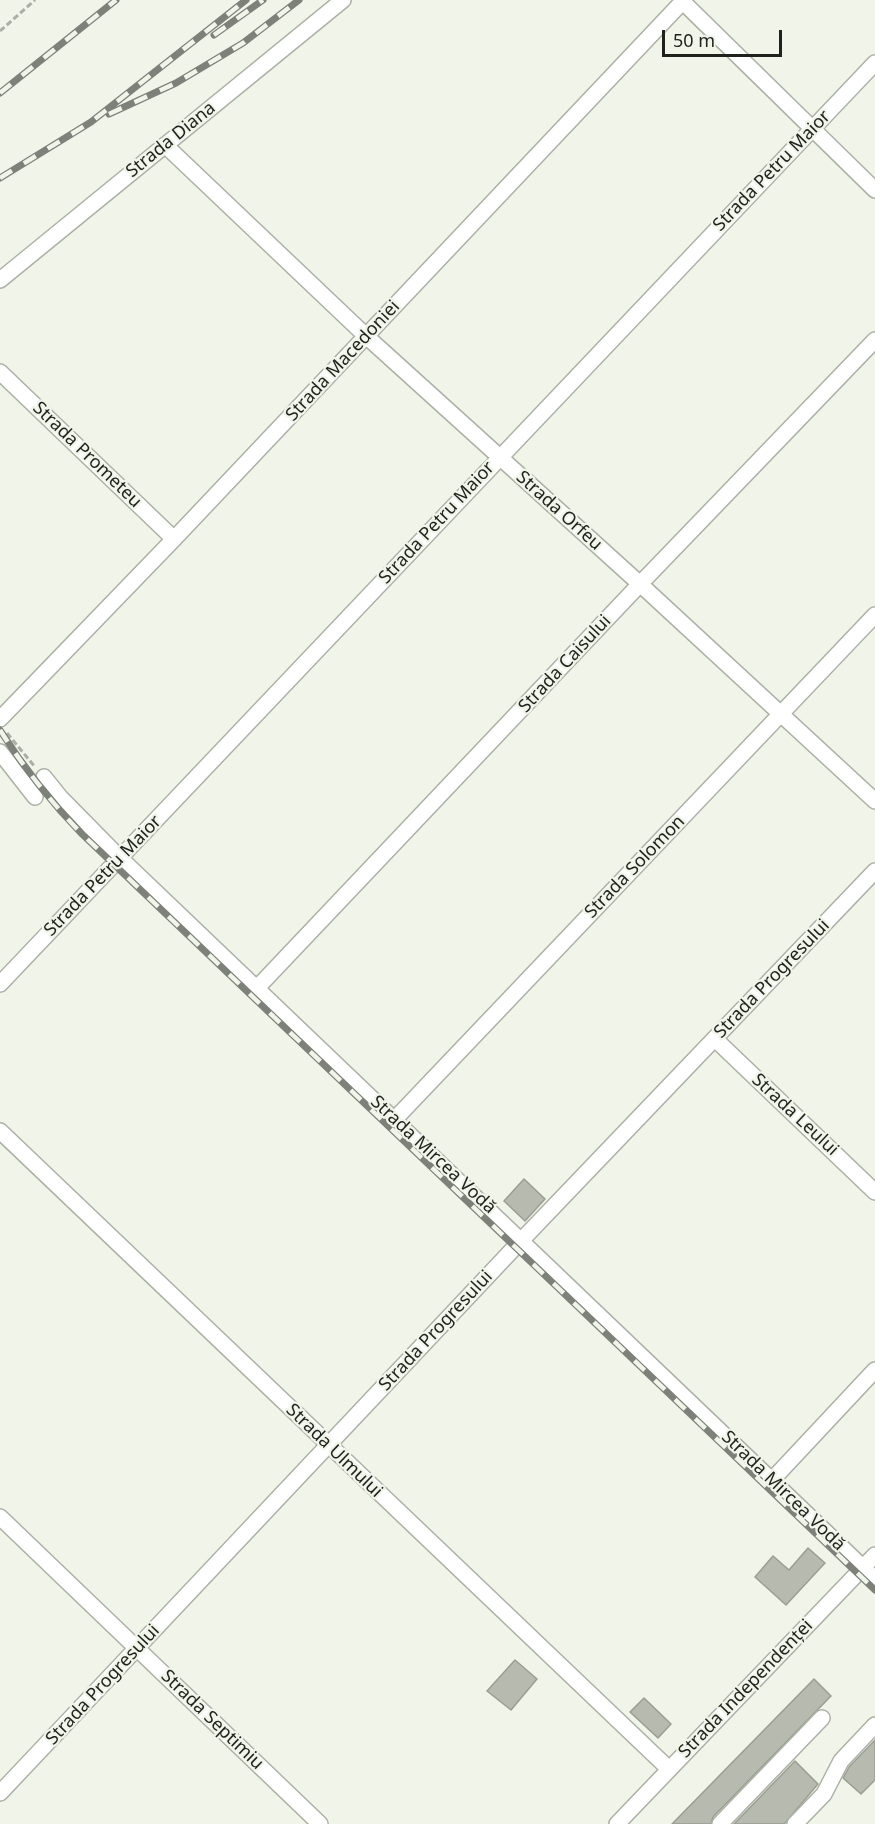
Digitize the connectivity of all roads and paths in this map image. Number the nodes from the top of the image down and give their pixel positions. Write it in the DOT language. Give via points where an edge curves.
graph roads {
  1 [pos="35,0"];
  2 [pos="343,0"];
  3 [pos="682,0"];
  4 [pos="0,31"];
  5 [pos="875,63"];
  6 [pos="813,129"];
  7 [pos="165,145"];
  8 [pos="875,190"];
  9 [pos="0,280"];
  10 [pos="366,336"];
  11 [pos="875,340"];
  12 [pos="0,372"];
  13 [pos="499,457"];
  14 [pos="174,539"];
  15 [pos="640,584"];
  16 [pos="875,615"];
  17 [pos="781,714"];
  18 [pos="2,724"];
  19 [pos="0,752"];
  20 [pos="44,777"];
  21 [pos="35,797"];
  22 [pos="875,801"];
  23 [pos="120,858"];
  24 [pos="875,871"];
  25 [pos="0,984"];
  26 [pos="256,989"];
  27 [pos="715,1039"];
  28 [pos="395,1119"];
  29 [pos="0,1131"];
  30 [pos="875,1192"];
  31 [pos="522,1240"];
  32 [pos="875,1370"];
  33 [pos="329,1446"];
  34 [pos="772,1480"];
  35 [pos="0,1516"];
  36 [pos="875,1555"];
  37 [pos="863,1568"];
  38 [pos="875,1579"];
  39 [pos="137,1648"];
  40 [pos="822,1718"];
  41 [pos="875,1725"];
  42 [pos="669,1769"];
  43 [pos="0,1793"];
  44 [pos="320,1824"];
  45 [pos="616,1824"];
  46 [pos="720,1824"];
  47 [pos="795,1824"];
  1 -- 4 [label="path"];
  2 -- 7 [label="street, Strada Diana"];
  3 -- 6 [label="street"];
  3 -- 10 [label="street, Strada Macedoniei"];
  5 -- 6 [label="street, Strada Petru Maior"];
  6 -- 8 [label="street"];
  6 -- 13 [label="street, Strada Petru Maior"];
  7 -- 9 [label="street, Strada Diana"];
  7 -- 10 [label="street, Strada Orfeu"];
  10 -- 13 [label="street, Strada Orfeu"];
  10 -- 14 [label="street, Strada Macedoniei"];
  11 -- 15 [label="street, Strada Caisului"];
  12 -- 14 [label="street, Strada Prometeu"];
  13 -- 15 [label="street, Strada Orfeu"];
  13 -- 23 [label="street, Strada Petru Maior"];
  14 -- 18 [label="street, Strada Macedoniei"];
  15 -- 17 [label="street, Strada Orfeu"];
  15 -- 26 [label="street, Strada Caisului"];
  16 -- 17 [label="street, Strada Solomon"];
  17 -- 22 [label="street, Strada Orfeu"];
  17 -- 28 [label="street, Strada Solomon"];
  18 -- 20 [label="path"];
  19 -- 21 [label="street"];
  20 -- 23 [label="street, Strada Mircea Vodă"];
  23 -- 25 [label="street, Strada Petru Maior"];
  23 -- 26 [label="street, Strada Mircea Vodă"];
  24 -- 27 [label="street, Strada Progresului"];
  26 -- 28 [label="street, Strada Mircea Vodă"];
  27 -- 30 [label="street, Strada Leului"];
  27 -- 31 [label="street, Strada Progresului"];
  28 -- 31 [label="street, Strada Mircea Vodă"];
  29 -- 33 [label="street, Strada Ulmului"];
  31 -- 33 [label="street, Strada Progresului"];
  31 -- 34 [label="street, Strada Mircea Vodă"];
  32 -- 34 [label="street"];
  33 -- 39 [label="street, Strada Progresului"];
  33 -- 42 [label="street, Strada Ulmului"];
  34 -- 37 [label="street, Strada Mircea Vodă"];
  35 -- 39 [label="street, Strada Septimiu"];
  36 -- 37 [label="street, Strada Independenței"];
  37 -- 38 [label="street, Strada Mircea Vodă"];
  37 -- 42 [label="street, Strada Independenței"];
  39 -- 43 [label="street, Strada Progresului"];
  39 -- 44 [label="street, Strada Septimiu"];
  40 -- 46 [label="street"];
  41 -- 47 [label="street" via="841,1761 824,1794"];
  42 -- 45 [label="street, Strada Independenței"];
}
